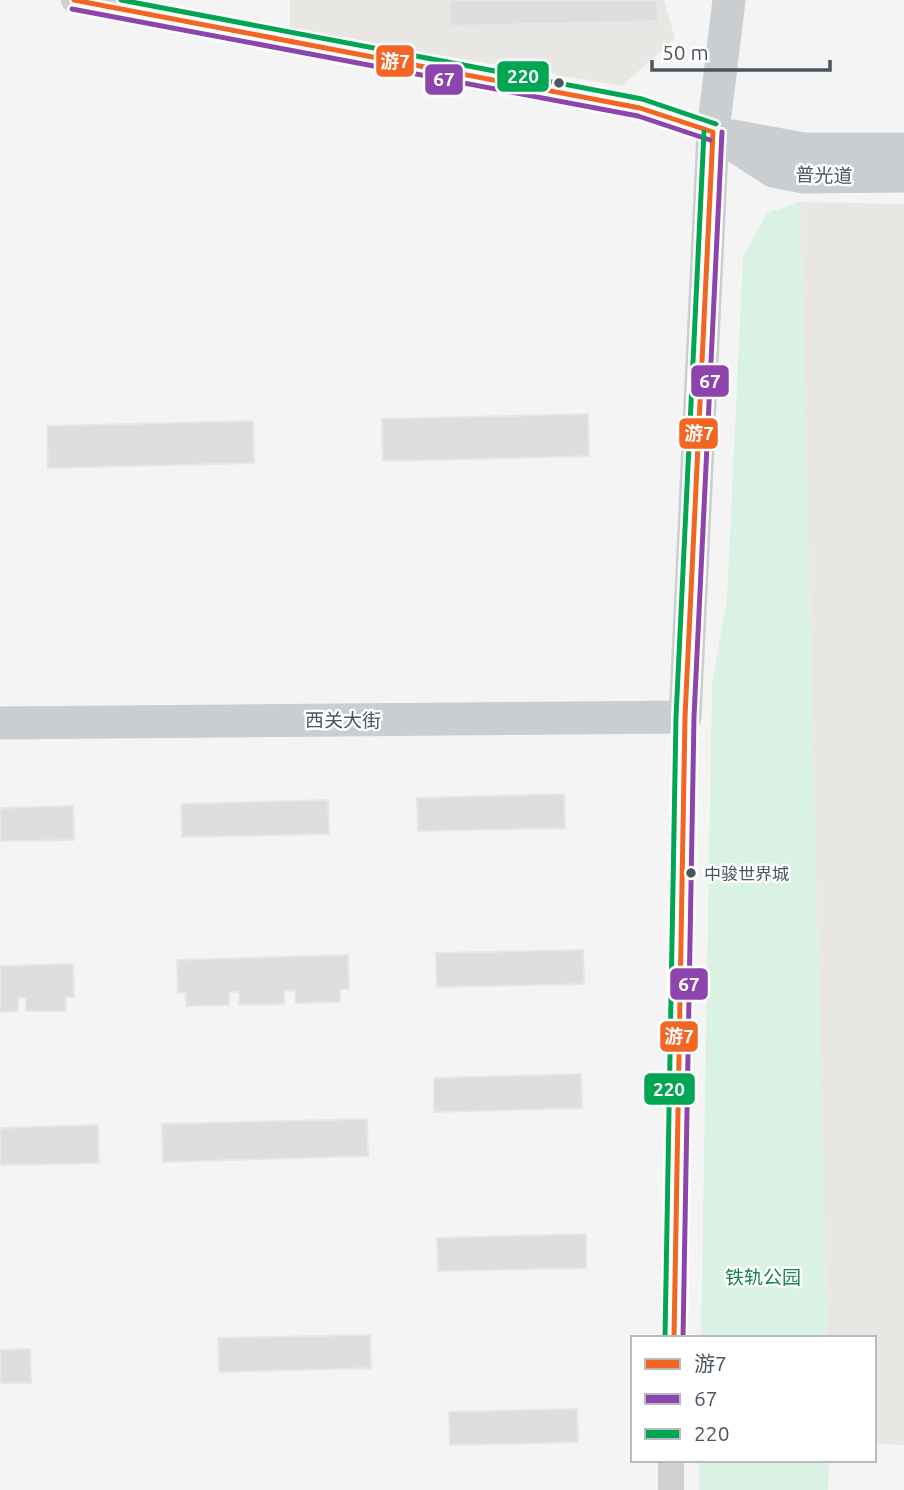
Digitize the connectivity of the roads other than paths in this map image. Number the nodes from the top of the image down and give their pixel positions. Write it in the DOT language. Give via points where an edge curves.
graph roads {
  1 [pos="74,0"];
  2 [pos="729,0"];
  3 [pos="713,132"];
  4 [pos="904,149"];
  5 [pos="904,176"];
  6 [pos="685,717"];
  7 [pos="0,723"];
  8 [pos="674,1336"];
  9 [pos="671,1462"];
  10 [pos="671,1490"];
  1 -- 3 [label="street, 普光道" via="640,108"];
  2 -- 3 [label="main road"];
  3 -- 4 [label="main road, 普光道" via="803,149"];
  3 -- 5 [label="main road, 普光道" via="773,171 804,177"];
  3 -- 6 [label="main road"];
  6 -- 7 [label="main road, 西关大街"];
  6 -- 8 [label="street"];
  9 -- 10 [label="street"];
}
